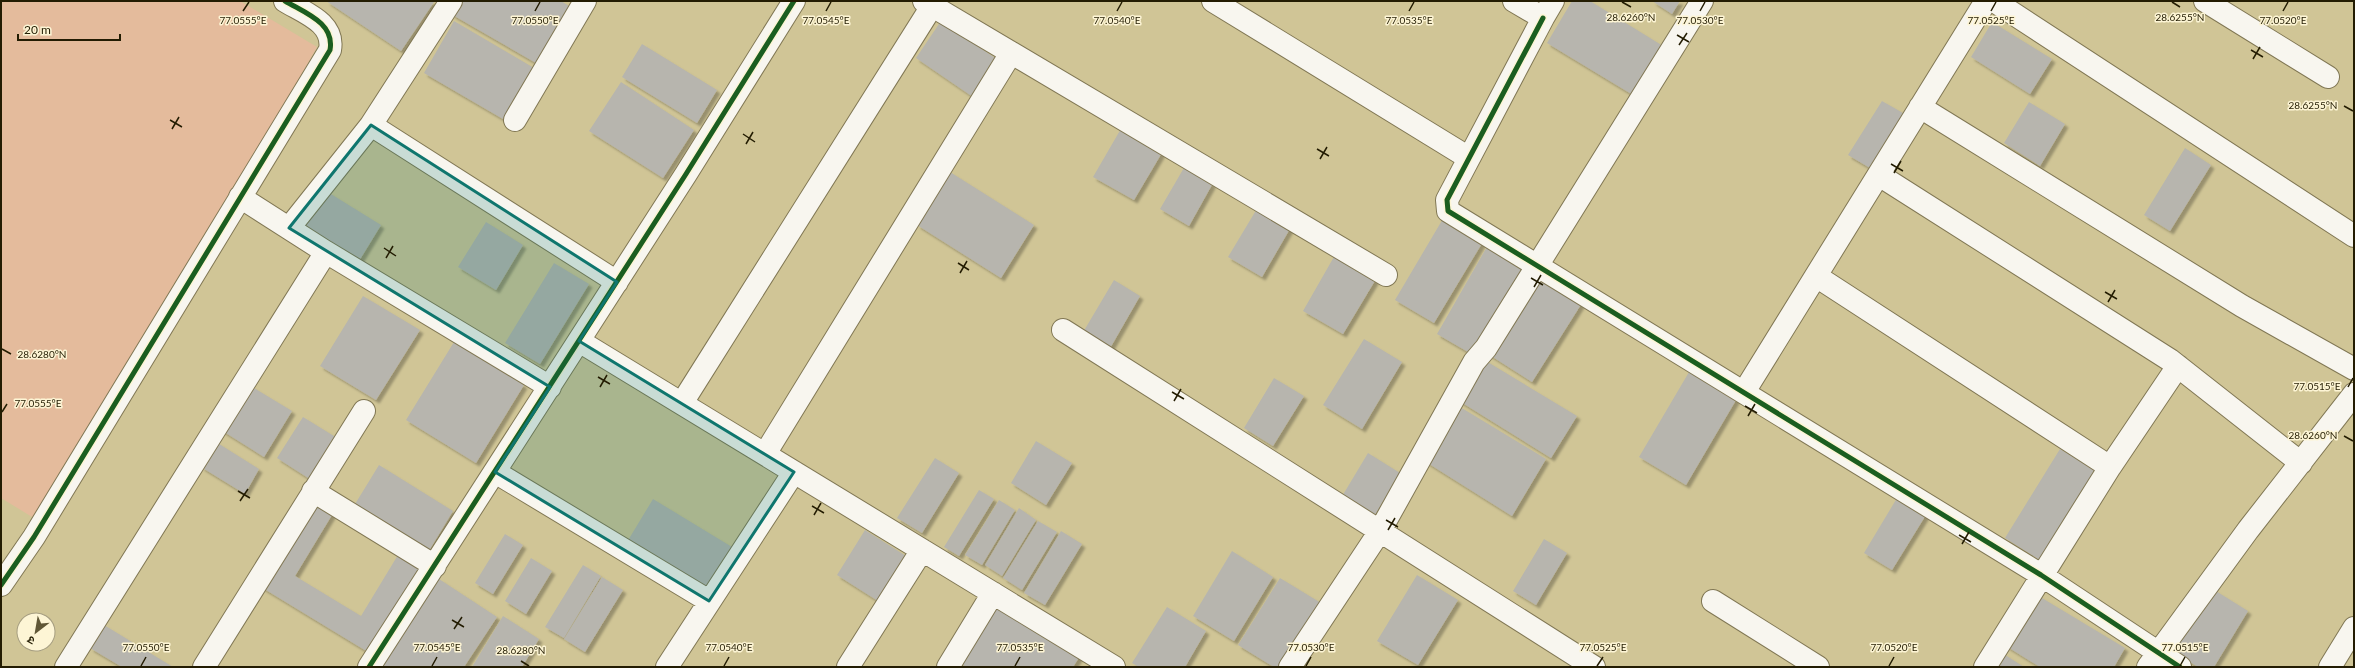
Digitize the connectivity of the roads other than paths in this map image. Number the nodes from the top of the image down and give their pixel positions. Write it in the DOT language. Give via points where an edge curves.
graph roads {
  1 [pos="285,1"];
  2 [pos="451,1"];
  3 [pos="586,1"];
  4 [pos="794,1"];
  5 [pos="1213,1"];
  6 [pos="1514,1"];
  7 [pos="1702,1"];
  8 [pos="1986,1"];
  9 [pos="1994,1"];
  10 [pos="2205,1"];
  11 [pos="928,3"];
  12 [pos="1548,10"];
  13 [pos="1011,53"];
  14 [pos="2328,77"];
  15 [pos="1920,107"];
  16 [pos="516,120"];
  17 [pos="371,125"];
  18 [pos="1469,158"];
  19 [pos="1879,175"];
  20 [pos="240,197"];
  21 [pos="289,228"];
  22 [pos="2354,236"];
  23 [pos="326,252"];
  24 [pos="1536,265"];
  25 [pos="1386,275"];
  26 [pos="1816,276"];
  27 [pos="617,282"];
  28 [pos="1064,330"];
  29 [pos="579,341"];
  30 [pos="2178,366"];
  31 [pos="2354,369"];
  32 [pos="550,387"];
  33 [pos="1744,392"];
  34 [pos="2354,394"];
  35 [pos="682,403"];
  36 [pos="364,411"];
  37 [pos="765,454"];
  38 [pos="2301,463"];
  39 [pos="2110,467"];
  40 [pos="495,472"];
  41 [pos="794,472"];
  42 [pos="313,491"];
  43 [pos="1380,531"];
  44 [pos="922,550"];
  45 [pos="434,566"];
  46 [pos="2041,575"];
  47 [pos="1,585"];
  48 [pos="993,593"];
  49 [pos="709,601"];
  50 [pos="1713,601"];
  51 [pos="2354,628"];
  52 [pos="2153,659"];
  53 [pos="1088,660"];
  54 [pos="66,667"];
  55 [pos="204,667"];
  56 [pos="369,667"];
  57 [pos="667,667"];
  58 [pos="848,667"];
  59 [pos="948,667"];
  60 [pos="1114,667"];
  61 [pos="1290,667"];
  62 [pos="1594,667"];
  63 [pos="1818,667"];
  64 [pos="1985,667"];
  65 [pos="2180,667"];
  66 [pos="2330,667"];
  1 -- 20 [label="street" via="324,25 332,40 330,50"];
  2 -- 17 [label="street"];
  3 -- 16 [label="street"];
  4 -- 27 [label="street"];
  5 -- 18 [label="street"];
  6 -- 12 [label="street"];
  7 -- 24 [label="street"];
  8 -- 15 [label="street"];
  9 -- 22 [label="street"];
  10 -- 14 [label="street"];
  11 -- 13 [label="street"];
  11 -- 35 [label="street"];
  12 -- 18 [label="street"];
  13 -- 25 [label="street"];
  13 -- 37 [label="street"];
  15 -- 19 [label="street"];
  15 -- 31 [label="street" via="2242,306"];
  17 -- 21 [label="street"];
  17 -- 27 [label="street"];
  18 -- 24 [label="street" via="1447,200 1448,211"];
  19 -- 26 [label="street"];
  19 -- 30 [label="street"];
  20 -- 21 [label="street"];
  20 -- 47 [label="street" via="38,530"];
  21 -- 23 [label="street"];
  23 -- 32 [label="street"];
  23 -- 54 [label="street"];
  24 -- 33 [label="street"];
  24 -- 43 [label="street" via="1486,348 1474,362"];
  26 -- 33 [label="street"];
  26 -- 39 [label="street"];
  27 -- 29 [label="street"];
  28 -- 43 [label="street"];
  29 -- 32 [label="street"];
  29 -- 35 [label="street"];
  30 -- 38 [label="street"];
  30 -- 39 [label="street"];
  32 -- 40 [label="street"];
  33 -- 46 [label="street"];
  34 -- 38 [label="street"];
  35 -- 37 [label="street"];
  36 -- 42 [label="street"];
  37 -- 41 [label="street"];
  38 -- 52 [label="street"];
  39 -- 46 [label="street"];
  40 -- 45 [label="street"];
  40 -- 49 [label="street"];
  41 -- 44 [label="street"];
  41 -- 49 [label="street"];
  42 -- 45 [label="street"];
  42 -- 55 [label="street"];
  43 -- 61 [label="street"];
  43 -- 62 [label="street"];
  44 -- 48 [label="street"];
  44 -- 58 [label="street"];
  45 -- 56 [label="street"];
  46 -- 52 [label="street"];
  46 -- 64 [label="street"];
  48 -- 53 [label="street"];
  48 -- 59 [label="street"];
  49 -- 57 [label="street"];
  50 -- 63 [label="street"];
  51 -- 66 [label="street"];
  52 -- 65 [label="street"];
  53 -- 60 [label="street"];
}
